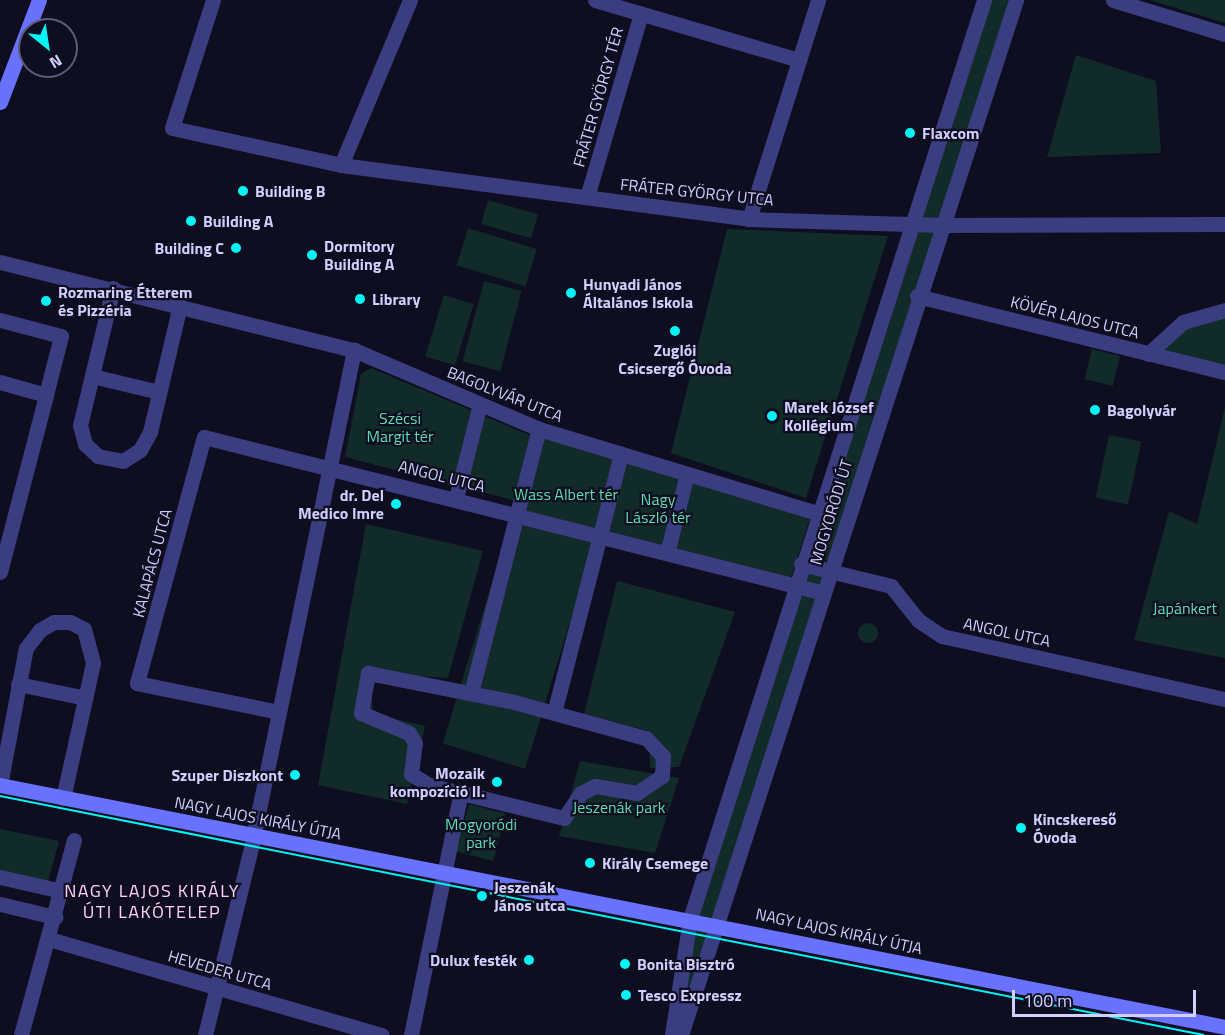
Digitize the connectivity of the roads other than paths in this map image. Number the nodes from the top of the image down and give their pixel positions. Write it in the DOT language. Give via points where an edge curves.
graph roads {
  1 [pos="39,0"];
  2 [pos="213,0"];
  3 [pos="410,0"];
  4 [pos="595,0"];
  5 [pos="818,0"];
  6 [pos="984,0"];
  7 [pos="1016,0"];
  8 [pos="1113,0"];
  9 [pos="641,14"];
  10 [pos="1225,34"];
  11 [pos="799,60"];
  12 [pos="0,102"];
  13 [pos="341,165"];
  14 [pos="587,197"];
  15 [pos="749,219"];
  16 [pos="910,224"];
  17 [pos="1225,224"];
  18 [pos="941,225"];
  19 [pos="0,262"];
  20 [pos="113,288"];
  21 [pos="917,296"];
  22 [pos="180,305"];
  23 [pos="1225,310"];
  24 [pos="0,320"];
  25 [pos="354,350"];
  26 [pos="1148,354"];
  27 [pos="1225,372"];
  28 [pos="92,376"];
  29 [pos="0,382"];
  30 [pos="159,392"];
  31 [pos="46,395"];
  32 [pos="480,404"];
  33 [pos="539,429"];
  34 [pos="621,454"];
  35 [pos="330,466"];
  36 [pos="687,474"];
  37 [pos="456,498"];
  38 [pos="818,513"];
  39 [pos="517,514"];
  40 [pos="600,536"];
  41 [pos="667,553"];
  42 [pos="801,564"];
  43 [pos="0,572"];
  44 [pos="832,572"];
  45 [pos="794,586"];
  46 [pos="824,593"];
  47 [pos="18,684"];
  48 [pos="471,693"];
  49 [pos="86,698"];
  50 [pos="1225,699"];
  51 [pos="279,712"];
  52 [pos="554,713"];
  53 [pos="0,786"];
  54 [pos="461,792"];
  55 [pos="63,798"];
  56 [pos="254,836"];
  57 [pos="74,840"];
  58 [pos="446,871"];
  59 [pos="0,877"];
  60 [pos="62,891"];
  61 [pos="0,904"];
  62 [pos="55,917"];
  63 [pos="690,919"];
  64 [pos="719,925"];
  65 [pos="49,939"];
  66 [pos="219,989"];
  67 [pos="1225,1027"];
  68 [pos="21,1035"];
  69 [pos="205,1035"];
  70 [pos="381,1035"];
  71 [pos="411,1035"];
  72 [pos="672,1035"];
  73 [pos="681,1035"];
  1 -- 12 [label="main road"];
  2 -- 13 [label="street, FRÁTER GYÖRGY UTCA" via="172,128"];
  3 -- 13 [label="street"];
  4 -- 9 [label="street"];
  5 -- 11 [label="street"];
  6 -- 16 [label="street, MOGYORÓDI ÚT"];
  7 -- 18 [label="street, MOGYORÓDI ÚT"];
  8 -- 10 [label="street"];
  9 -- 11 [label="street, FRÁTER GYÖRGY TÉR"];
  9 -- 14 [label="street, FRÁTER GYÖRGY TÉR"];
  11 -- 15 [label="street"];
  13 -- 14 [label="street, FRÁTER GYÖRGY UTCA"];
  14 -- 15 [label="street, FRÁTER GYÖRGY UTCA"];
  15 -- 16 [label="street, FRÁTER GYÖRGY UTCA"];
  16 -- 18 [label="street, FRÁTER GYÖRGY UTCA"];
  16 -- 38 [label="street, MOGYORÓDI ÚT"];
  17 -- 18 [label="street, FRÁTER GYÖRGY UTCA"];
  18 -- 21 [label="street, MOGYORÓDI ÚT"];
  19 -- 20 [label="street, BAGOLYVÁR UTCA"];
  20 -- 22 [label="street, BAGOLYVÁR UTCA"];
  20 -- 28 [label="street"];
  21 -- 26 [label="street, KÖVÉR LAJOS UTCA"];
  21 -- 44 [label="street, MOGYORÓDI ÚT"];
  22 -- 25 [label="street, BAGOLYVÁR UTCA"];
  22 -- 30 [label="street"];
  23 -- 26 [label="street" via="1183,322"];
  24 -- 31 [label="street" via="61,336"];
  25 -- 32 [label="street, BAGOLYVÁR UTCA"];
  25 -- 35 [label="street"];
  26 -- 27 [label="street, KÖVÉR LAJOS UTCA"];
  28 -- 30 [label="street"];
  28 -- 30 [label="street" via="80,425 85,444 98,456 123,461 140,450"];
  29 -- 31 [label="street"];
  31 -- 43 [label="street"];
  32 -- 33 [label="street, BAGOLYVÁR UTCA"];
  32 -- 37 [label="street"];
  33 -- 34 [label="street, BAGOLYVÁR UTCA"];
  33 -- 39 [label="street"];
  34 -- 36 [label="street, BAGOLYVÁR UTCA"];
  34 -- 40 [label="street"];
  35 -- 37 [label="street, ANGOL UTCA"];
  35 -- 51 [label="street"];
  35 -- 51 [label="street, KALAPÁCS UTCA" via="204,437 137,683"];
  36 -- 38 [label="street, BAGOLYVÁR UTCA"];
  36 -- 41 [label="street"];
  37 -- 39 [label="street, ANGOL UTCA"];
  38 -- 42 [label="street, MOGYORÓDI ÚT"];
  39 -- 40 [label="street, ANGOL UTCA"];
  39 -- 48 [label="street"];
  40 -- 41 [label="street, ANGOL UTCA"];
  40 -- 52 [label="street"];
  41 -- 45 [label="street, ANGOL UTCA"];
  42 -- 44 [label="street, ANGOL UTCA"];
  42 -- 45 [label="street, MOGYORÓDI ÚT"];
  44 -- 46 [label="street, MOGYORÓDI ÚT"];
  44 -- 50 [label="street, ANGOL UTCA" via="891,586 918,620 942,636"];
  45 -- 46 [label="street, ANGOL UTCA"];
  45 -- 63 [label="street, MOGYORÓDI ÚT"];
  46 -- 64 [label="street, MOGYORÓDI ÚT"];
  47 -- 49 [label="street"];
  47 -- 49 [label="street, NAGY LAJOS KIRÁLY ÚTJA" via="32,636 54,622 70,622 84,629 93,653"];
  47 -- 53 [label="street, NAGY LAJOS KIRÁLY ÚTJA"];
  48 -- 52 [label="street"];
  48 -- 54 [label="street" via="375,673 364,679 361,713 409,733 415,743 411,774 429,785"];
  49 -- 55 [label="street, NAGY LAJOS KIRÁLY ÚTJA"];
  51 -- 56 [label="street"];
  52 -- 54 [label="street" via="652,741 663,756 662,776 637,793 595,786 581,793 564,818"];
  53 -- 55 [label="main road, NAGY LAJOS KIRÁLY ÚTJA"];
  54 -- 58 [label="street"];
  55 -- 56 [label="main road, NAGY LAJOS KIRÁLY ÚTJA"];
  56 -- 58 [label="main road, NAGY LAJOS KIRÁLY ÚTJA"];
  56 -- 66 [label="street"];
  57 -- 60 [label="street"];
  58 -- 63 [label="main road, NAGY LAJOS KIRÁLY ÚTJA"];
  58 -- 71 [label="street"];
  59 -- 60 [label="street"];
  60 -- 62 [label="street"];
  61 -- 62 [label="street"];
  62 -- 65 [label="street"];
  63 -- 64 [label="main road, NAGY LAJOS KIRÁLY ÚTJA"];
  63 -- 72 [label="street, MOGYORÓDI ÚT"];
  64 -- 67 [label="main road, NAGY LAJOS KIRÁLY ÚTJA"];
  64 -- 73 [label="street, MOGYORÓDI ÚT"];
  65 -- 66 [label="street, HEVEDER UTCA"];
  65 -- 68 [label="street"];
  66 -- 69 [label="street"];
  66 -- 70 [label="street, HEVEDER UTCA"];
}
